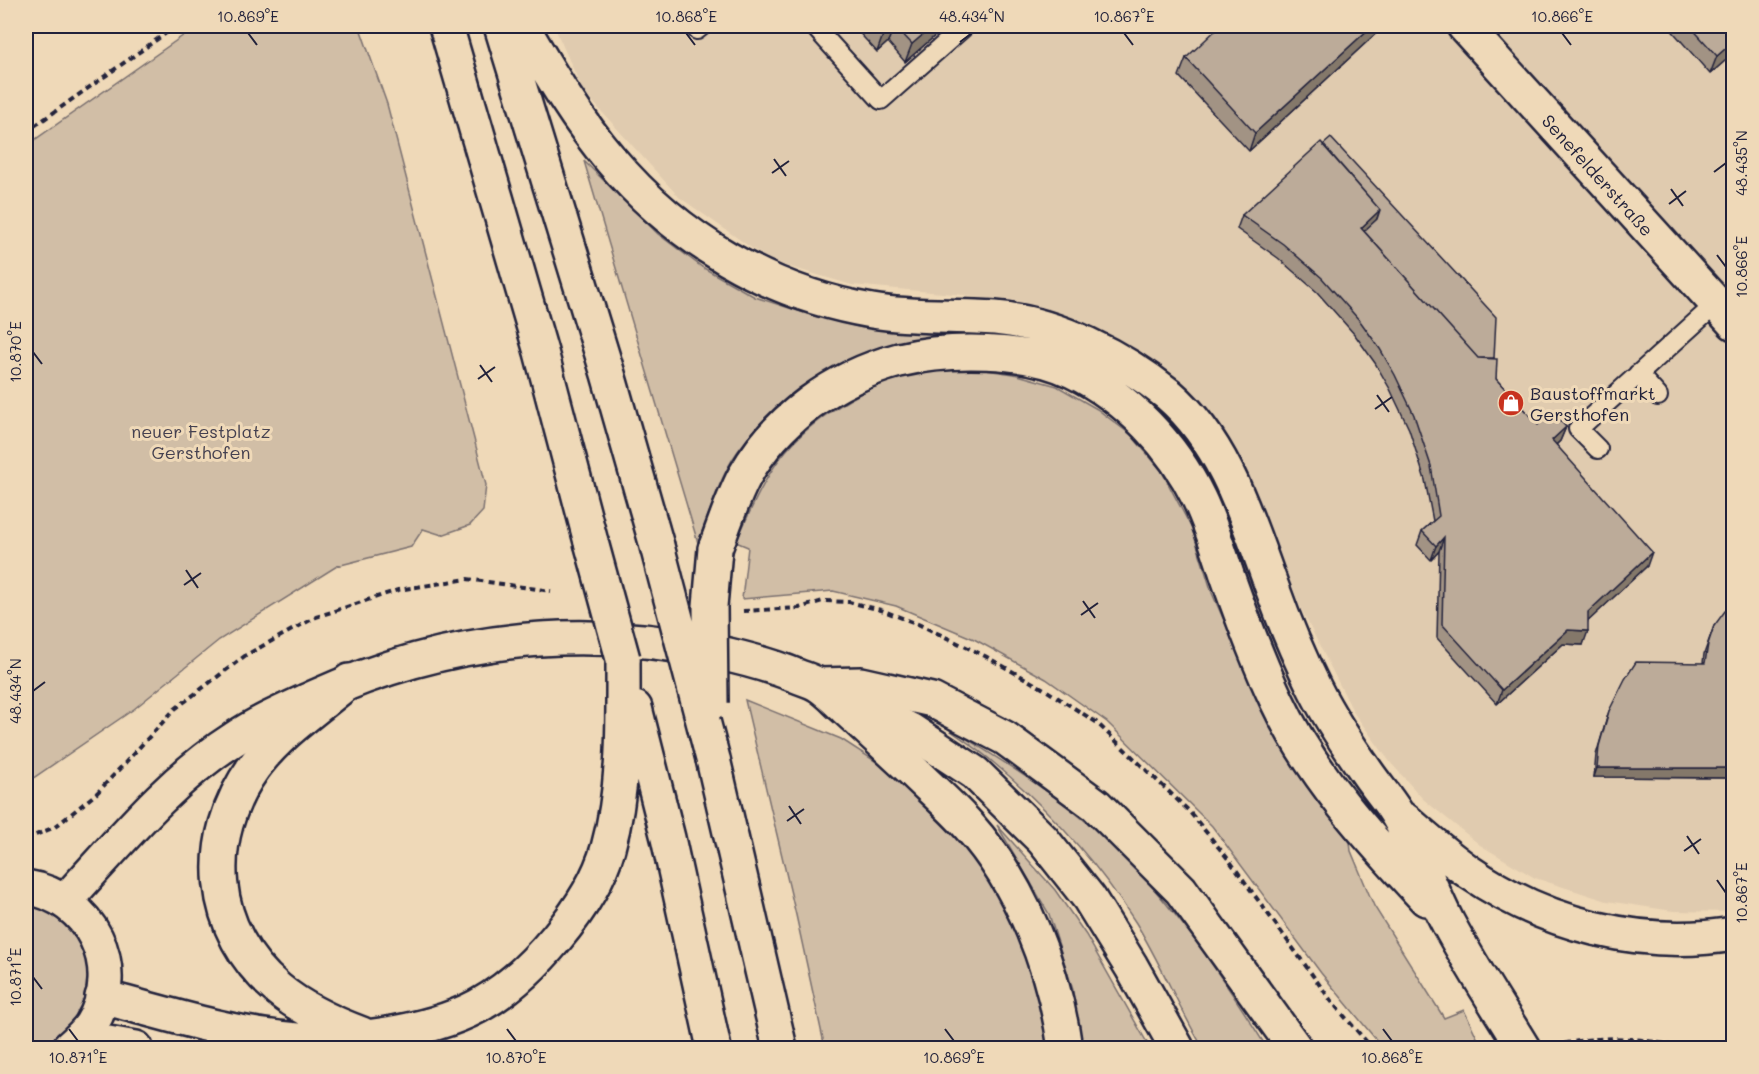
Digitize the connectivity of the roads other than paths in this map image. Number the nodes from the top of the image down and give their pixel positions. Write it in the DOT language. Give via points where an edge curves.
graph roads {
  1 [pos="446,26"];
  2 [pos="501,26"];
  3 [pos="522,26"];
  4 [pos="694,26"];
  5 [pos="702,26"];
  6 [pos="814,26"];
  7 [pos="965,26"];
  8 [pos="1464,26"];
  9 [pos="1725,313"];
  10 [pos="1638,374"];
  11 [pos="1658,396"];
  12 [pos="1598,449"];
  13 [pos="349,681"];
  14 [pos="819,685"];
  15 [pos="634,752"];
  16 [pos="712,759"];
  17 [pos="1396,813"];
  18 [pos="26,887"];
  19 [pos="64,901"];
  20 [pos="1448,922"];
  21 [pos="1734,934"];
  22 [pos="102,997"];
  23 [pos="367,1036"];
  24 [pos="74,1043"];
  25 [pos="136,1048"];
  26 [pos="714,1048"];
  27 [pos="780,1048"];
  28 [pos="1065,1048"];
  29 [pos="1177,1048"];
  30 [pos="1295,1048"];
  31 [pos="1523,1048"];
  1 -- 15 [label="main road, bridge" via="541,352 623,659"];
  2 -- 16 [label="main road, bridge" via="608,374"];
  3 -- 17 [label="main road" via="560,90 611,161 677,226 712,250 753,273 834,303 874,312 1000,318 1037,326 1095,347 1171,397 1196,423 1232,483 1283,618 1317,694"];
  4 -- 5 [label="lane" via="697,30"];
  6 -- 7 [label="lane" via="881,100"];
  8 -- 9 [label="main road, Senefelderstraße"];
  9 -- 10 [label="lane"];
  10 -- 11 [label="lane"];
  10 -- 12 [label="lane" via="1578,429"];
  13 -- 14 [label="main road" via="469,646 562,637 681,645 747,658"];
  13 -- 19 [label="main road" via="270,717 231,740 152,808"];
  13 -- 23 [label="main road" via="279,738 255,766 228,817 219,879 230,924 258,970 299,1005"];
  14 -- 28 [label="main road" via="968,825 1006,875 1036,939 1060,1013"];
  14 -- 29 [label="main road" via="910,730 975,774 1019,816 1089,898"];
  14 -- 30 [label="main road" via="861,684 932,700 1005,738 1096,805 1182,890"];
  15 -- 23 [label="main road" via="607,851 594,883 556,938 518,977 478,1006 426,1026"];
  15 -- 26 [label="main road" via="668,838"];
  16 -- 20 [label="main road, bridge" via="710,606 715,549 745,476 767,445 792,416 857,374 924,354 967,351 1011,355 1071,370 1100,387 1152,429 1187,476 1213,532 1277,702 1303,748 1373,843"];
  16 -- 27 [label="main road"];
  17 -- 20 [label="main road"];
  17 -- 21 [label="main road" via="1470,873 1530,906 1581,926 1640,937 1701,939"];
  18 -- 19 [label="main road" via="51,893"];
  19 -- 22 [label="main road" via="87,922 102,951"];
  20 -- 31 [label="main road"];
  22 -- 23 [label="main road" via="280,1039"];
  22 -- 24 [label="main road" via="90,1026"];
  24 -- 25 [label="main road"];
}
